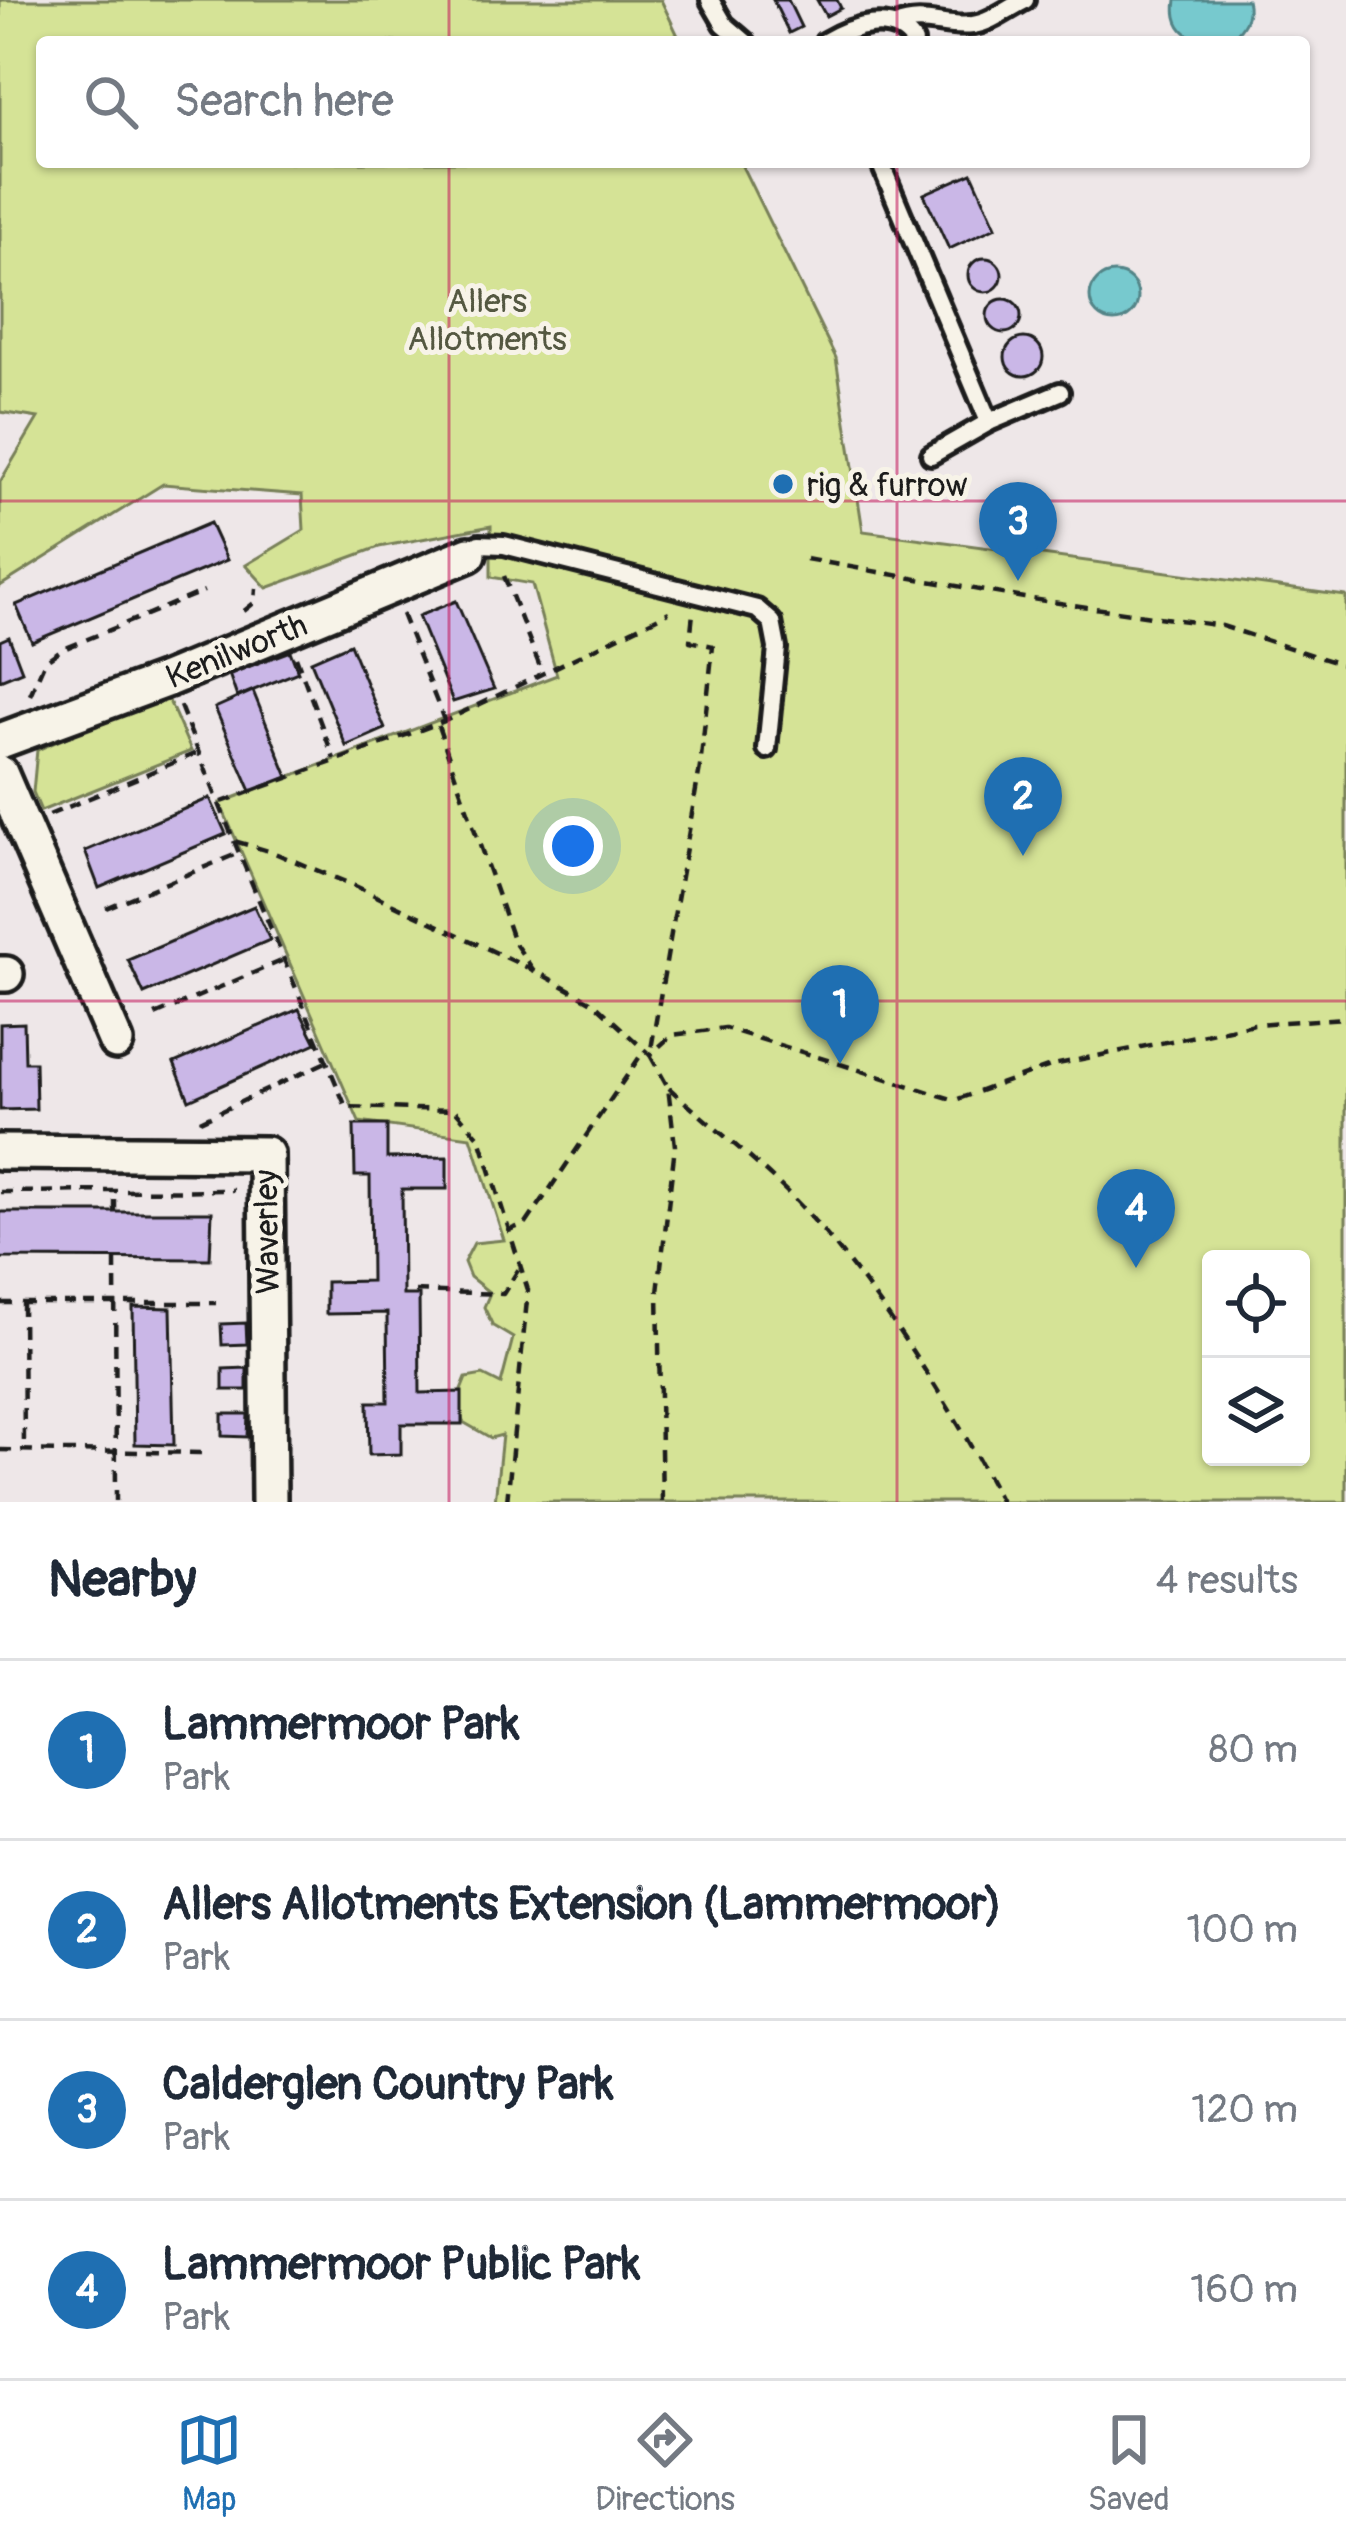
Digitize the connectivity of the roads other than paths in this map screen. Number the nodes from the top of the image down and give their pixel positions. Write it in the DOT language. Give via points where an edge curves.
graph roads {
  1 [pos="710,0"];
  2 [pos="1025,0"];
  3 [pos="896,26"];
  4 [pos="738,36"];
  5 [pos="839,36"];
  6 [pos="907,36"];
  7 [pos="883,168"];
  8 [pos="1060,392"];
  9 [pos="989,422"];
  10 [pos="931,455"];
  11 [pos="469,554"];
  12 [pos="0,741"];
  13 [pos="767,749"];
  14 [pos="0,773"];
  15 [pos="116,1042"];
  16 [pos="0,1152"];
  17 [pos="269,1502"];
  1 -- 4 [label="lane"];
  2 -- 3 [label="lane" via="977,25 914,18"];
  3 -- 5 [label="lane" via="866,24"];
  3 -- 6 [label="lane"];
  7 -- 9 [label="lane"];
  8 -- 9 [label="lane"];
  9 -- 10 [label="lane"];
  11 -- 12 [label="street, Kenilworth"];
  11 -- 13 [label="lane" via="479,544 504,545 757,609 772,622 777,648"];
  14 -- 15 [label="street"];
  16 -- 17 [label="street, Waverley" via="266,1154"];
}
